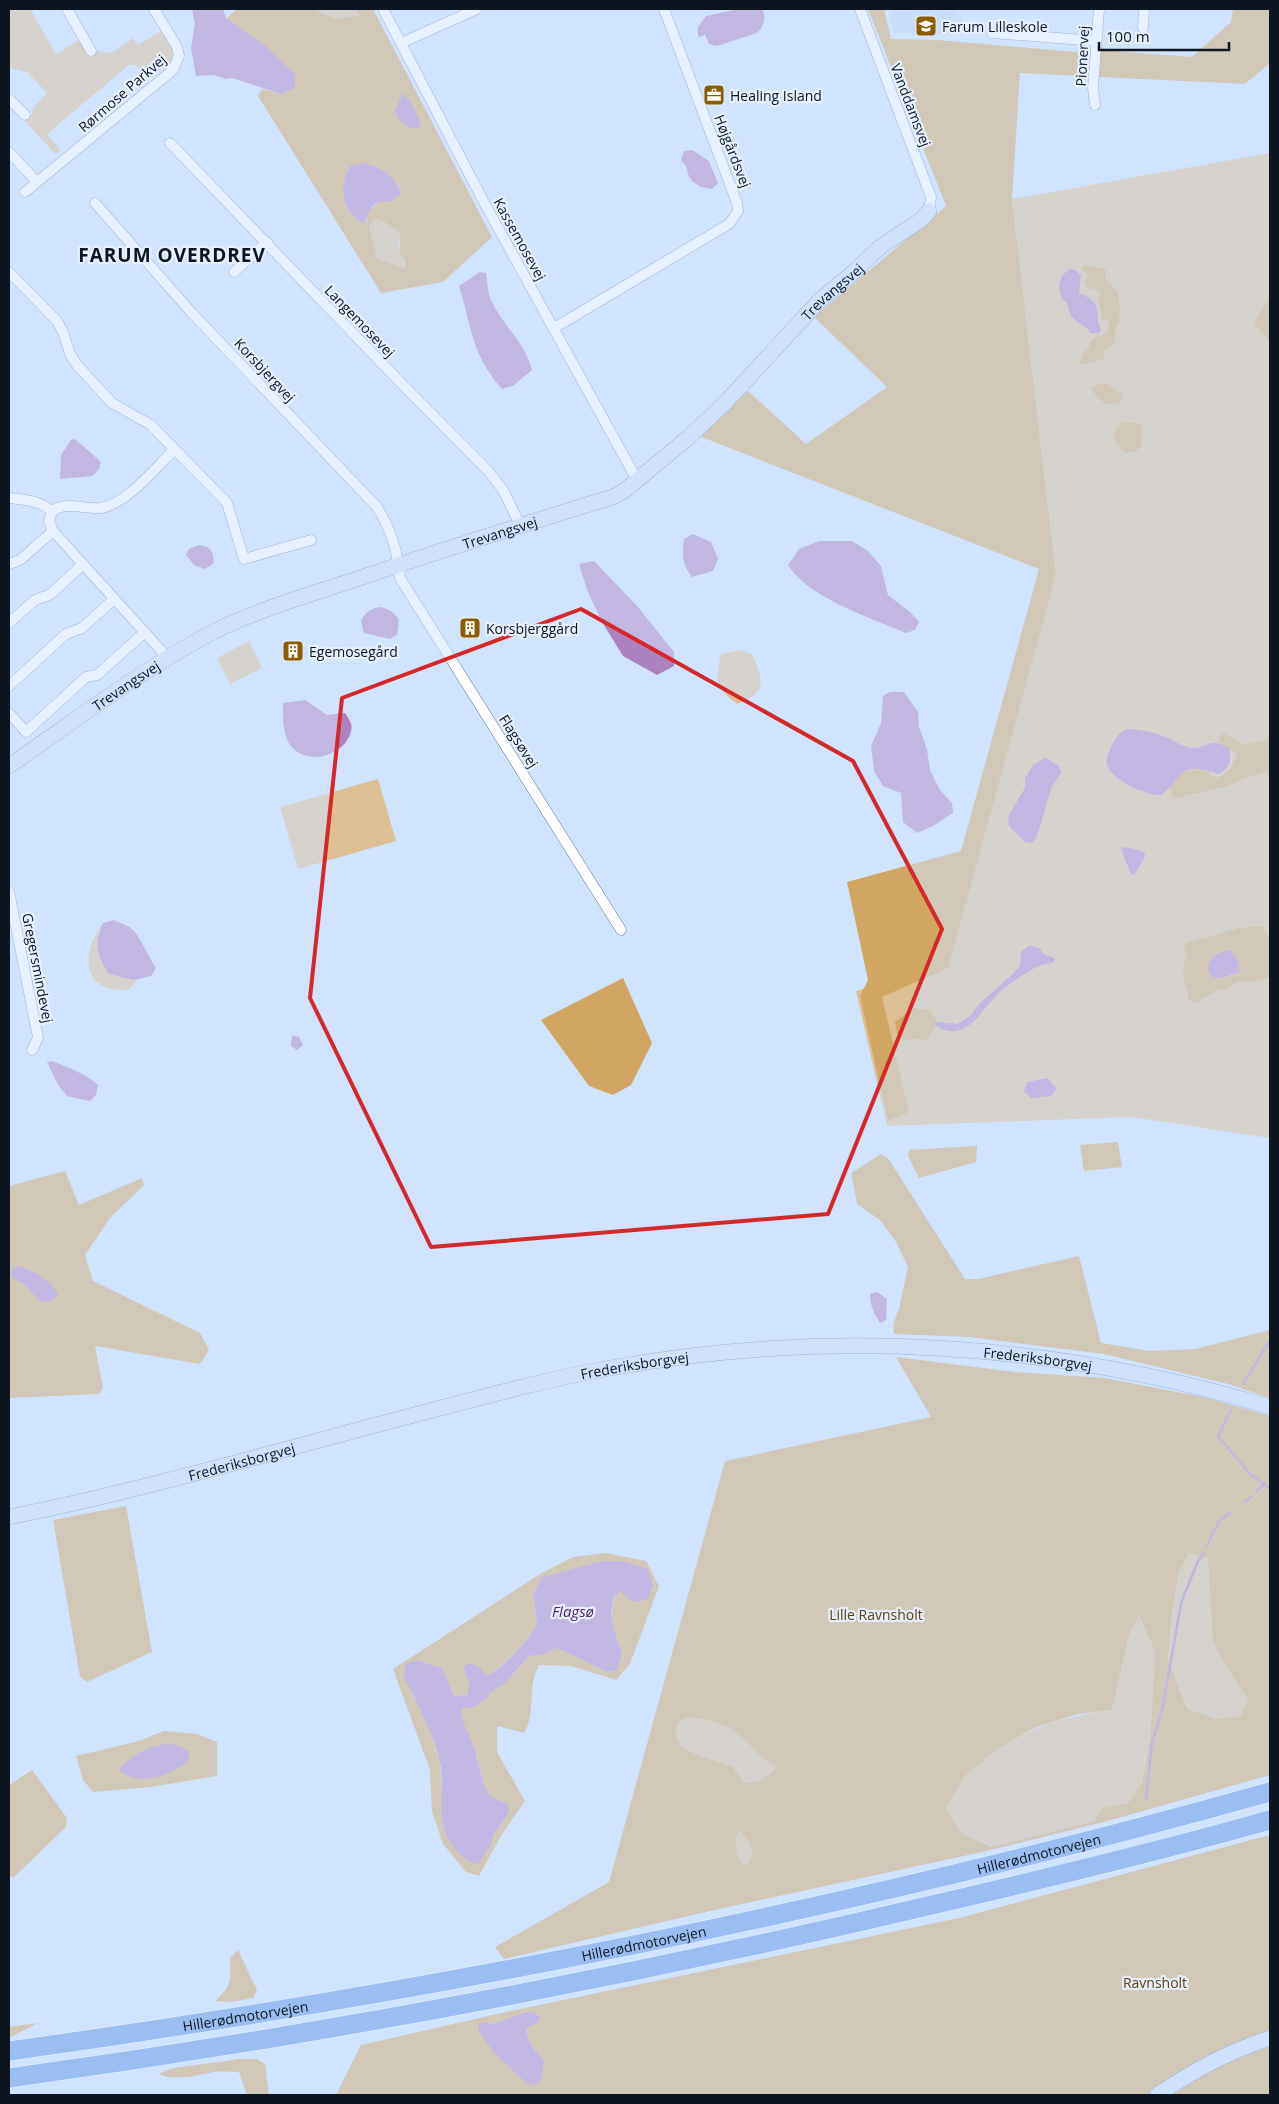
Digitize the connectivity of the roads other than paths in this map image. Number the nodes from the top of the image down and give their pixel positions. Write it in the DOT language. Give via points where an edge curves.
graph roads {
  1 [pos="67,9"];
  2 [pos="154,9"];
  3 [pos="383,9"];
  4 [pos="476,9"];
  5 [pos="664,9"];
  6 [pos="860,9"];
  7 [pos="1099,9"];
  8 [pos="1144,9"];
  9 [pos="1143,28"];
  10 [pos="992,33"];
  11 [pos="1096,41"];
  12 [pos="401,43"];
  13 [pos="91,50"];
  14 [pos="9,99"];
  15 [pos="1095,105"];
  16 [pos="25,114"];
  17 [pos="170,142"];
  18 [pos="9,152"];
  19 [pos="38,182"];
  20 [pos="25,192"];
  21 [pos="95,203"];
  22 [pos="929,211"];
  23 [pos="266,242"];
  24 [pos="9,272"];
  25 [pos="234,272"];
  26 [pos="554,328"];
  27 [pos="174,450"];
  28 [pos="637,480"];
  29 [pos="9,498"];
  30 [pos="52,512"];
  31 [pos="520,525"];
  32 [pos="53,531"];
  33 [pos="311,540"];
  34 [pos="9,564"];
  35 [pos="83,564"];
  36 [pos="399,564"];
  37 [pos="114,599"];
  38 [pos="9,623"];
  39 [pos="145,632"];
  40 [pos="168,657"];
  41 [pos="9,686"];
  42 [pos="9,713"];
  43 [pos="9,766"];
  44 [pos="9,891"];
  45 [pos="621,930"];
  46 [pos="32,1050"];
  47 [pos="1270,1407"];
  48 [pos="9,1517"];
  49 [pos="1270,1792"];
  50 [pos="1270,1820"];
  51 [pos="1270,2038"];
  52 [pos="9,2051"];
  53 [pos="9,2078"];
  54 [pos="1157,2095"];
  1 -- 13 [label="street"];
  2 -- 19 [label="street, Rørmose Parkvej" via="177,47 179,56 173,70"];
  3 -- 12 [label="street, Kassemosevej"];
  4 -- 12 [label="street"];
  5 -- 26 [label="street, Højgårdsvej" via="738,211 729,224"];
  6 -- 22 [label="street, Vanddamsvej" via="931,197"];
  7 -- 11 [label="street, Pionervej"];
  8 -- 9 [label="street"];
  10 -- 11 [label="street"];
  11 -- 15 [label="street, Pionervej"];
  12 -- 26 [label="street, Kassemosevej"];
  14 -- 16 [label="street"];
  17 -- 23 [label="street, Langemosevej"];
  18 -- 19 [label="street"];
  19 -- 20 [label="street, Rørmose Parkvej"];
  21 -- 36 [label="street, Korsbjergvej" via="191,312 377,507 390,530"];
  22 -- 28 [label="street, Trevangsvej" via="921,220 880,247 820,300 726,402"];
  23 -- 25 [label="street"];
  23 -- 31 [label="street, Langemosevej" via="490,473 503,490"];
  24 -- 27 [label="street" via="57,321 77,365 112,403 152,425"];
  26 -- 28 [label="street, Kassemosevej"];
  27 -- 30 [label="street" via="120,501 103,508 61,506"];
  27 -- 33 [label="street" via="227,503 244,559"];
  28 -- 31 [label="street, Trevangsvej" via="613,497"];
  29 -- 30 [label="street" via="34,501 47,506"];
  30 -- 32 [label="street" via="49,521"];
  31 -- 36 [label="street, Trevangsvej"];
  32 -- 34 [label="street" via="20,560"];
  32 -- 35 [label="street"];
  35 -- 37 [label="street"];
  35 -- 38 [label="street" via="51,594 35,600"];
  36 -- 40 [label="street, Trevangsvej" via="264,610"];
  36 -- 45 [label="street, Flagsøvej" via="400,578"];
  37 -- 39 [label="street"];
  37 -- 41 [label="street" via="82,628 66,634"];
  39 -- 40 [label="street"];
  39 -- 42 [label="street" via="97,675 86,677 26,732"];
  40 -- 43 [label="street, Trevangsvej"];
  44 -- 46 [label="street, Gregersmindevej" via="38,1038"];
  47 -- 48 [label="street, Frederiksborgvej" via="1134,1372 1055,1359 936,1348 774,1348 680,1357 520,1387 138,1487"];
  49 -- 52 [label="highway, Hillerødmotorvejen" via="1010,1860 678,1935 355,1996"];
  50 -- 53 [label="highway, Hillerødmotorvejen" via="1013,1886 682,1962 388,2018"];
  51 -- 54 [label="street" via="1234,2050 1196,2069"];
}
